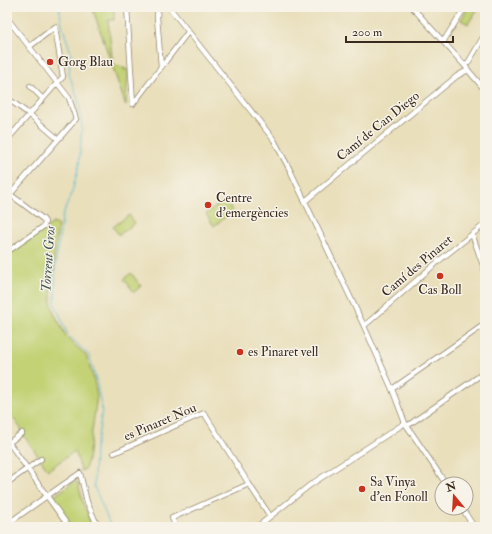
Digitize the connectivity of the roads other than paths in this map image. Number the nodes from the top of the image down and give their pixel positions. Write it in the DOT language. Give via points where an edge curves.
graph roads {
  1 [pos="127,7"];
  2 [pos="158,7"];
  3 [pos="169,7"];
  4 [pos="412,7"];
  5 [pos="465,7"];
  6 [pos="7,18"];
  7 [pos="188,32"];
  8 [pos="485,34"];
  9 [pos="443,42"];
  10 [pos="29,47"];
  11 [pos="161,67"];
  12 [pos="466,68"];
  13 [pos="57,83"];
  14 [pos="30,86"];
  15 [pos="485,90"];
  16 [pos="7,98"];
  17 [pos="43,98"];
  18 [pos="29,114"];
  19 [pos="58,139"];
  20 [pos="7,140"];
  21 [pos="8,195"];
  22 [pos="304,202"];
  23 [pos="485,224"];
  24 [pos="472,234"];
  25 [pos="7,252"];
  26 [pos="485,271"];
  27 [pos="485,324"];
  28 [pos="364,326"];
  29 [pos="485,372"];
  30 [pos="392,389"];
  31 [pos="406,425"];
  32 [pos="22,433"];
  33 [pos="8,442"];
  34 [pos="114,454"];
  35 [pos="41,459"];
  36 [pos="28,468"];
  37 [pos="441,476"];
  38 [pos="7,483"];
  39 [pos="249,484"];
  40 [pos="47,496"];
  41 [pos="270,516"];
  42 [pos="467,516"];
  43 [pos="7,524"];
  44 [pos="66,526"];
  45 [pos="98,527"];
  46 [pos="176,527"];
  47 [pos="256,527"];
  48 [pos="474,527"];
  1 -- 11 [label="street" via="133,104"];
  2 -- 11 [label="street"];
  3 -- 7 [label="street"];
  4 -- 9 [label="street"];
  5 -- 9 [label="street"];
  6 -- 10 [label="street"];
  7 -- 11 [label="street"];
  7 -- 22 [label="street" via="274,140"];
  8 -- 12 [label="street"];
  9 -- 12 [label="street"];
  10 -- 13 [label="street"];
  10 -- 13 [label="street" via="55,27 63,77"];
  12 -- 15 [label="street"];
  12 -- 22 [label="street, Camí de Can Diego"];
  13 -- 17 [label="street"];
  13 -- 19 [label="street" via="68,98 76,119"];
  14 -- 17 [label="street"];
  16 -- 18 [label="street"];
  17 -- 18 [label="street"];
  18 -- 19 [label="street"];
  18 -- 20 [label="street"];
  19 -- 21 [label="street"];
  21 -- 25 [label="street" via="45,222 44,226"];
  22 -- 28 [label="street"];
  23 -- 24 [label="street, Camí des Pinaret"];
  24 -- 26 [label="street"];
  24 -- 28 [label="street, Camí des Pinaret"];
  27 -- 30 [label="street"];
  28 -- 30 [label="street"];
  29 -- 31 [label="street"];
  30 -- 31 [label="street"];
  31 -- 37 [label="street"];
  31 -- 41 [label="street" via="310,485"];
  32 -- 33 [label="street"];
  33 -- 36 [label="street"];
  34 -- 39 [label="street, es Pinaret Nou" via="204,414"];
  35 -- 36 [label="street"];
  36 -- 38 [label="street"];
  36 -- 40 [label="street"];
  39 -- 41 [label="street, es Pinaret Nou"];
  39 -- 46 [label="street" via="172,518"];
  40 -- 43 [label="street"];
  40 -- 44 [label="street"];
  40 -- 45 [label="street" via="80,473 87,502"];
  41 -- 47 [label="street"];
  42 -- 48 [label="street"];
}
